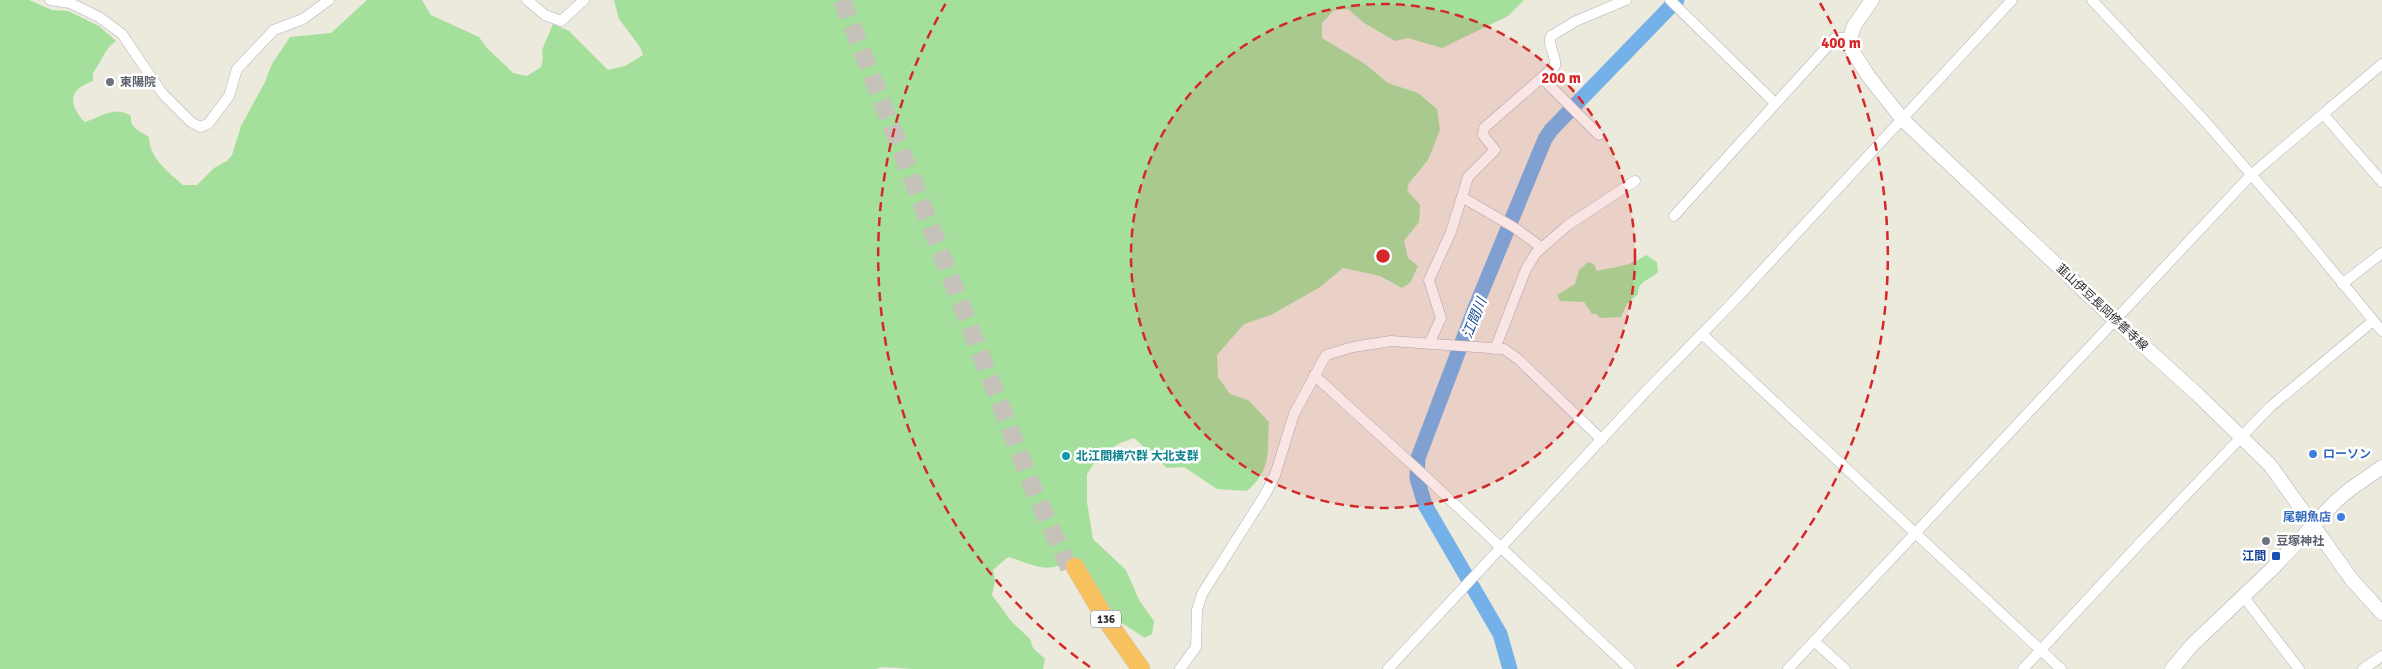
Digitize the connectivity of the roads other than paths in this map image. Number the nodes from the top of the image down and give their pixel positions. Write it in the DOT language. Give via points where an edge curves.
graph roads {
  1 [pos="50,0"];
  2 [pos="330,0"];
  3 [pos="527,0"];
  4 [pos="584,0"];
  5 [pos="1626,0"];
  6 [pos="1872,0"];
  7 [pos="2012,0"];
  8 [pos="2092,0"];
  9 [pos="1673,3"];
  10 [pos="1850,38"];
  11 [pos="2382,64"];
  12 [pos="1542,78"];
  13 [pos="1775,103"];
  14 [pos="2324,115"];
  15 [pos="1903,120"];
  16 [pos="1599,134"];
  17 [pos="2251,175"];
  18 [pos="1634,181"];
  19 [pos="2382,182"];
  20 [pos="1462,197"];
  21 [pos="1674,216"];
  22 [pos="1541,247"];
  23 [pos="2382,253"];
  24 [pos="2342,284"];
  25 [pos="2115,320"];
  26 [pos="2373,321"];
  27 [pos="2382,331"];
  28 [pos="1702,334"];
  29 [pos="1429,344"];
  30 [pos="1495,349"];
  31 [pos="1314,375"];
  32 [pos="2242,436"];
  33 [pos="1602,440"];
  34 [pos="2382,468"];
  35 [pos="2313,523"];
  36 [pos="1915,532"];
  37 [pos="1501,549"];
  38 [pos="2243,596"];
  39 [pos="2382,613"];
  40 [pos="1814,641"];
  41 [pos="2041,650"];
  42 [pos="2382,656"];
  43 [pos="1136,669"];
  44 [pos="1141,669"];
  45 [pos="1180,669"];
  46 [pos="1388,669"];
  47 [pos="1630,669"];
  48 [pos="1788,669"];
  49 [pos="1844,669"];
  50 [pos="2023,669"];
  51 [pos="2061,669"];
  52 [pos="2172,669"];
  53 [pos="2299,669"];
  54 [pos="2363,669"];
  1 -- 2 [label="street" via="70,3 99,17 122,34 162,93 190,122 200,127 208,124 229,96 237,69 274,30 304,20"];
  3 -- 4 [label="street" via="561,21"];
  5 -- 12 [label="street" via="1576,21 1551,36 1556,63"];
  6 -- 10 [label="main road" via="1854,26"];
  7 -- 15 [label="street"];
  8 -- 17 [label="street" via="2161,72"];
  9 -- 13 [label="street"];
  10 -- 13 [label="street" via="1835,38"];
  10 -- 15 [label="main road, 韮山伊豆長岡修善寺線" via="1857,60"];
  11 -- 14 [label="street"];
  12 -- 16 [label="street"];
  12 -- 20 [label="street" via="1484,128 1483,135 1495,150 1470,174"];
  13 -- 21 [label="street"];
  14 -- 17 [label="street"];
  14 -- 19 [label="street"];
  15 -- 25 [label="main road, 韮山伊豆長岡修善寺線"];
  15 -- 28 [label="street"];
  17 -- 24 [label="street"];
  17 -- 25 [label="street"];
  18 -- 22 [label="street"];
  20 -- 22 [label="street"];
  20 -- 29 [label="street" via="1451,232 1429,280 1441,318"];
  22 -- 30 [label="street" via="1526,269"];
  23 -- 24 [label="street"];
  24 -- 26 [label="street"];
  25 -- 32 [label="main road, 韮山伊豆長岡修善寺線"];
  25 -- 36 [label="street"];
  26 -- 27 [label="street"];
  26 -- 32 [label="street" via="2306,375"];
  28 -- 33 [label="street"];
  28 -- 36 [label="street"];
  29 -- 30 [label="street"];
  29 -- 31 [label="street" via="1391,341 1331,352"];
  30 -- 33 [label="street" via="1510,353"];
  31 -- 37 [label="street"];
  31 -- 45 [label="street" via="1294,414 1268,489 1198,603 1196,647"];
  32 -- 35 [label="main road, 韮山伊豆長岡修善寺線" via="2275,471"];
  32 -- 41 [label="street"];
  33 -- 37 [label="street"];
  34 -- 35 [label="main road" via="2349,490"];
  35 -- 38 [label="main road"];
  35 -- 39 [label="main road, 韮山伊豆長岡修善寺線" via="2352,580"];
  36 -- 40 [label="street"];
  36 -- 41 [label="street"];
  37 -- 46 [label="street"];
  37 -- 47 [label="street"];
  38 -- 52 [label="main road"];
  38 -- 53 [label="street"];
  40 -- 48 [label="street"];
  40 -- 49 [label="street"];
  41 -- 50 [label="street"];
  41 -- 51 [label="street"];
  42 -- 54 [label="street"];
  43 -- 44 [label="highway, 136" via="1072,569"];
}
